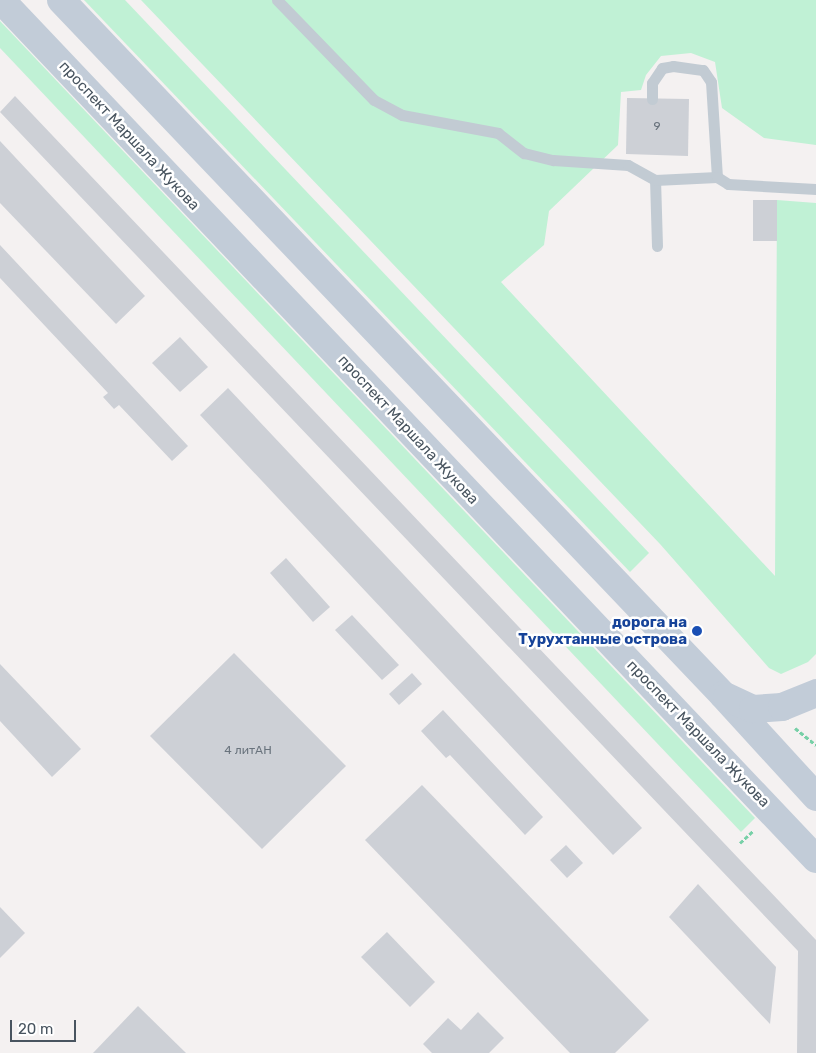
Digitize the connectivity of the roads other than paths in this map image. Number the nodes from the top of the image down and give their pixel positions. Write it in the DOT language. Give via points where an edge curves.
graph roads {
  1 [pos="1,0"];
  2 [pos="61,0"];
  3 [pos="277,0"];
  4 [pos="652,98"];
  5 [pos="717,177"];
  6 [pos="655,180"];
  7 [pos="816,189"];
  8 [pos="656,246"];
  9 [pos="816,693"];
  10 [pos="723,696"];
  11 [pos="816,797"];
  12 [pos="816,859"];
  1 -- 12 [label="main road, проспект Маршала Жукова"];
  2 -- 10 [label="main road"];
  3 -- 6 [label="lane" via="374,100 402,115 498,134 524,153 553,160 628,165"];
  4 -- 5 [label="lane" via="652,83 662,68 673,66 703,70 711,82"];
  5 -- 6 [label="lane"];
  5 -- 7 [label="lane" via="728,184"];
  6 -- 8 [label="lane"];
  9 -- 10 [label="main road" via="782,707 754,709"];
  10 -- 11 [label="main road"];
}
